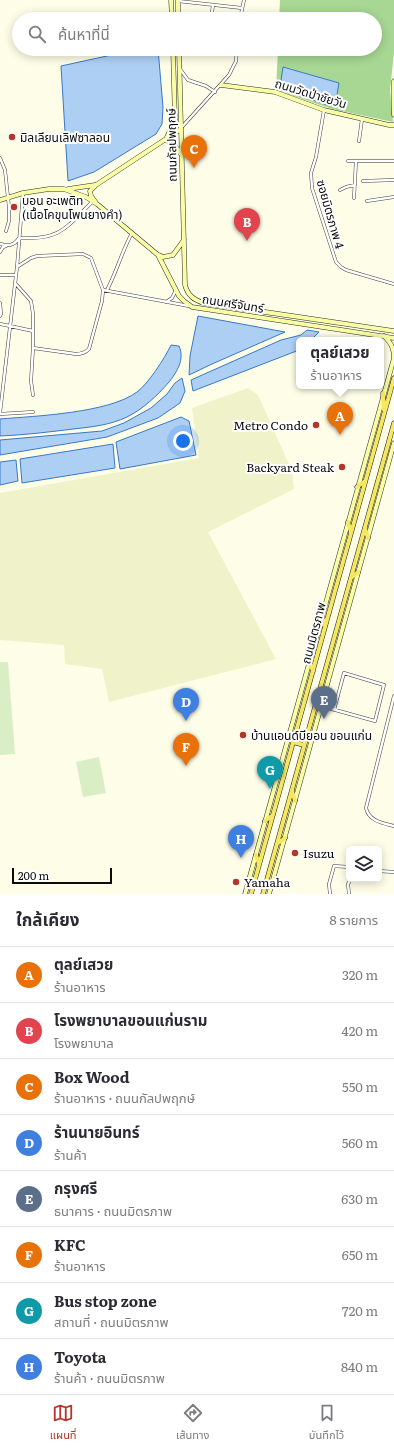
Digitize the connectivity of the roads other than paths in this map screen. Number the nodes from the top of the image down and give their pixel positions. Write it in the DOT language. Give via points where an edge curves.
graph roads {
  1 [pos="172,0"];
  2 [pos="178,0"];
  3 [pos="244,0"];
  4 [pos="213,5"];
  5 [pos="242,8"];
  6 [pos="172,12"];
  7 [pos="178,12"];
  8 [pos="212,12"];
  9 [pos="241,12"];
  10 [pos="173,56"];
  11 [pos="179,56"];
  12 [pos="236,56"];
  13 [pos="179,68"];
  14 [pos="394,81"];
  15 [pos="221,86"];
  16 [pos="174,89"];
  17 [pos="180,89"];
  18 [pos="215,92"];
  19 [pos="394,108"];
  20 [pos="324,110"];
  21 [pos="394,115"];
  22 [pos="181,116"];
  23 [pos="362,118"];
  24 [pos="190,120"];
  25 [pos="394,125"];
  26 [pos="181,129"];
  27 [pos="164,140"];
  28 [pos="359,141"];
  29 [pos="182,155"];
  30 [pos="0,158"];
  31 [pos="348,161"];
  32 [pos="356,161"];
  33 [pos="394,161"];
  34 [pos="394,180"];
  35 [pos="363,181"];
  36 [pos="96,185"];
  37 [pos="355,185"];
  38 [pos="64,189"];
  39 [pos="340,190"];
  40 [pos="23,193"];
  41 [pos="394,196"];
  42 [pos="7,198"];
  43 [pos="354,198"];
  44 [pos="0,200"];
  45 [pos="367,201"];
  46 [pos="92,202"];
  47 [pos="97,204"];
  48 [pos="6,231"];
  49 [pos="132,232"];
  50 [pos="19,238"];
  51 [pos="184,240"];
  52 [pos="0,244"];
  53 [pos="6,246"];
  54 [pos="0,252"];
  55 [pos="158,254"];
  56 [pos="17,267"];
  57 [pos="0,275"];
  58 [pos="16,275"];
  59 [pos="15,283"];
  60 [pos="394,284"];
  61 [pos="103,290"];
  62 [pos="107,290"];
  63 [pos="176,290"];
  64 [pos="195,300"];
  65 [pos="166,302"];
  66 [pos="0,303"];
  67 [pos="192,307"];
  68 [pos="0,316"];
  69 [pos="0,324"];
  70 [pos="10,326"];
  71 [pos="394,330"];
  72 [pos="32,331"];
  73 [pos="384,336"];
  74 [pos="394,338"];
  75 [pos="33,348"];
  76 [pos="394,358"];
  77 [pos="0,369"];
  78 [pos="5,370"];
  79 [pos="394,378"];
  80 [pos="383,393"];
  81 [pos="33,395"];
  82 [pos="33,412"];
  83 [pos="0,413"];
  84 [pos="384,417"];
  85 [pos="394,423"];
  86 [pos="394,443"];
  87 [pos="366,480"];
  88 [pos="357,487"];
  89 [pos="348,522"];
  90 [pos="365,528"];
  91 [pos="351,532"];
  92 [pos="368,538"];
  93 [pos="358,572"];
  94 [pos="351,578"];
  95 [pos="327,619"];
  96 [pos="319,627"];
  97 [pos="309,661"];
  98 [pos="313,671"];
  99 [pos="394,696"];
  100 [pos="321,706"];
  101 [pos="334,710"];
  102 [pos="293,742"];
  103 [pos="304,745"];
  104 [pos="292,791"];
  105 [pos="295,801"];
  106 [pos="273,815"];
  107 [pos="265,821"];
  108 [pos="394,826"];
  109 [pos="284,838"];
  110 [pos="277,844"];
  111 [pos="256,855"];
  112 [pos="260,864"];
  113 [pos="346,868"];
  114 [pos="382,872"];
  115 [pos="394,872"];
  116 [pos="349,882"];
  117 [pos="245,894"];
  118 [pos="251,894"];
  119 [pos="263,894"];
  120 [pos="269,894"];
  121 [pos="330,894"];
  122 [pos="349,894"];
  1 -- 6 [label="main road"];
  2 -- 4 [label="street"];
  2 -- 7 [label="main road"];
  3 -- 5 [label="street"];
  4 -- 5 [label="street"];
  4 -- 8 [label="street"];
  5 -- 9 [label="street"];
  10 -- 16 [label="main road, ถนนกัลปพฤกษ์"];
  11 -- 13 [label="main road, ถนนกัลปพฤกษ์"];
  12 -- 15 [label="street" via="233,70"];
  13 -- 17 [label="main road, ถนนกัลปพฤกษ์"];
  13 -- 18 [label="street" via="188,80"];
  14 -- 19 [label="main road"];
  15 -- 18 [label="street"];
  15 -- 20 [label="main road, ถนนวัดป่าชัยวัน" via="276,92"];
  16 -- 17 [label="main road"];
  16 -- 27 [label="main road, ถนนกัลปพฤกษ์" via="175,120"];
  17 -- 22 [label="main road, ถนนกัลปพฤกษ์"];
  18 -- 24 [label="street"];
  19 -- 21 [label="main road"];
  20 -- 23 [label="main road, ถนนวัดป่าชัยวัน"];
  20 -- 60 [label="street, ซอยมิตรภาพ 4" via="311,180 336,262 346,270"];
  22 -- 24 [label="street" via="186,121"];
  22 -- 26 [label="main road, ถนนกัลปพฤกษ์"];
  23 -- 25 [label="main road, ถนนวัดป่าชัยวัน"];
  23 -- 28 [label="street"];
  24 -- 26 [label="street"];
  26 -- 27 [label="main road"];
  26 -- 29 [label="main road, ถนนกัลปพฤกษ์"];
  27 -- 29 [label="main road" via="172,142"];
  27 -- 36 [label="main road"];
  29 -- 51 [label="main road, ถนนกัลปพฤกษ์"];
  30 -- 42 [label="street"];
  31 -- 32 [label="street"];
  32 -- 33 [label="street"];
  32 -- 37 [label="street"];
  34 -- 35 [label="street"];
  36 -- 38 [label="main road"];
  36 -- 47 [label="main road" via="89,194"];
  37 -- 39 [label="street"];
  37 -- 43 [label="street"];
  38 -- 40 [label="main road, ถนนศรีจันทร์"];
  38 -- 46 [label="main road, ถนนศรีจันทร์"];
  40 -- 42 [label="main road, ถนนศรีจันทร์"];
  40 -- 50 [label="street"];
  41 -- 45 [label="street"];
  42 -- 44 [label="main road, ถนนศรีจันทร์"];
  42 -- 48 [label="street" via="9,213"];
  46 -- 47 [label="main road, ถนนศรีจันทร์"];
  46 -- 50 [label="street" via="61,231 43,238"];
  47 -- 49 [label="main road, ถนนศรีจันทร์"];
  49 -- 55 [label="main road, ถนนศรีจันทร์"];
  49 -- 62 [label="street"];
  50 -- 53 [label="street"];
  50 -- 56 [label="street"];
  51 -- 55 [label="main road" via="173,255 163,257"];
  51 -- 64 [label="main road, ถนนกัลปพฤกษ์" via="185,285 187,292"];
  52 -- 53 [label="street"];
  53 -- 54 [label="street"];
  55 -- 63 [label="main road, ถนนศรีจันทร์"];
  56 -- 58 [label="street"];
  56 -- 61 [label="street" via="34,257 86,254 92,260"];
  57 -- 58 [label="street"];
  58 -- 59 [label="street"];
  59 -- 70 [label="street"];
  59 -- 72 [label="street" via="31,301"];
  61 -- 62 [label="street"];
  61 -- 75 [label="street" via="87,351 76,354"];
  62 -- 65 [label="street"];
  63 -- 65 [label="street" via="172,298"];
  63 -- 67 [label="main road, ถนนศรีจันทร์"];
  64 -- 71 [label="main road, ถนนศรีจันทร์" via="247,310"];
  65 -- 67 [label="street"];
  66 -- 68 [label="street"];
  67 -- 73 [label="main road, ถนนศรีจันทร์"];
  69 -- 70 [label="street"];
  70 -- 72 [label="street"];
  70 -- 78 [label="street"];
  72 -- 75 [label="street"];
  73 -- 74 [label="main road, ถนนศรีจันทร์"];
  73 -- 76 [label="main road" via="392,345"];
  75 -- 81 [label="street"];
  76 -- 80 [label="main road, ถนนมิตรภาพ"];
  77 -- 78 [label="street"];
  78 -- 83 [label="street"];
  79 -- 84 [label="main road, ถนนมิตรภาพ"];
  80 -- 84 [label="main road"];
  80 -- 88 [label="main road, ถนนมิตรภาพ"];
  82 -- 83 [label="street"];
  84 -- 87 [label="main road, ถนนมิตรภาพ"];
  85 -- 90 [label="main road, ถนนมิตรภาพ"];
  86 -- 92 [label="main road"];
  87 -- 88 [label="main road"];
  87 -- 91 [label="main road, ถนนมิตรภาพ"];
  88 -- 89 [label="main road, ถนนมิตรภาพ"];
  89 -- 91 [label="main road"];
  89 -- 96 [label="main road, ถนนมิตรภาพ"];
  90 -- 92 [label="main road"];
  90 -- 94 [label="main road, ถนนมิตรภาพ"];
  91 -- 95 [label="main road, ถนนมิตรภาพ"];
  92 -- 93 [label="main road"];
  93 -- 94 [label="main road"];
  93 -- 100 [label="main road"];
  94 -- 103 [label="main road, ถนนมิตรภาพ"];
  95 -- 96 [label="main road"];
  95 -- 98 [label="main road, ถนนมิตรภาพ"];
  96 -- 97 [label="main road, ถนนมิตรภาพ"];
  97 -- 98 [label="main road"];
  97 -- 107 [label="main road, ถนนมิตรภาพ"];
  98 -- 102 [label="main road, ถนนมิตรภาพ"];
  99 -- 108 [label="street" via="366,808 374,820"];
  100 -- 101 [label="street"];
  100 -- 105 [label="main road"];
  101 -- 101 [label="street" via="375,721 384,685 344,673"];
  102 -- 103 [label="main road"];
  102 -- 106 [label="main road, ถนนมิตรภาพ"];
  103 -- 104 [label="main road, ถนนมิตรภาพ"];
  104 -- 105 [label="main road"];
  104 -- 110 [label="main road, ถนนมิตรภาพ"];
  105 -- 109 [label="main road"];
  106 -- 107 [label="main road"];
  106 -- 112 [label="main road, ถนนมิตรภาพ"];
  107 -- 111 [label="main road, ถนนมิตรภาพ"];
  109 -- 110 [label="main road"];
  109 -- 120 [label="main road"];
  110 -- 119 [label="main road, ถนนมิตรภาพ"];
  111 -- 112 [label="main road"];
  111 -- 117 [label="main road, ถนนมิตรภาพ"];
  112 -- 118 [label="main road, ถนนมิตรภาพ"];
  113 -- 121 [label="street" via="334,866 329,884"];
  114 -- 115 [label="street"];
  116 -- 122 [label="street"];
}
